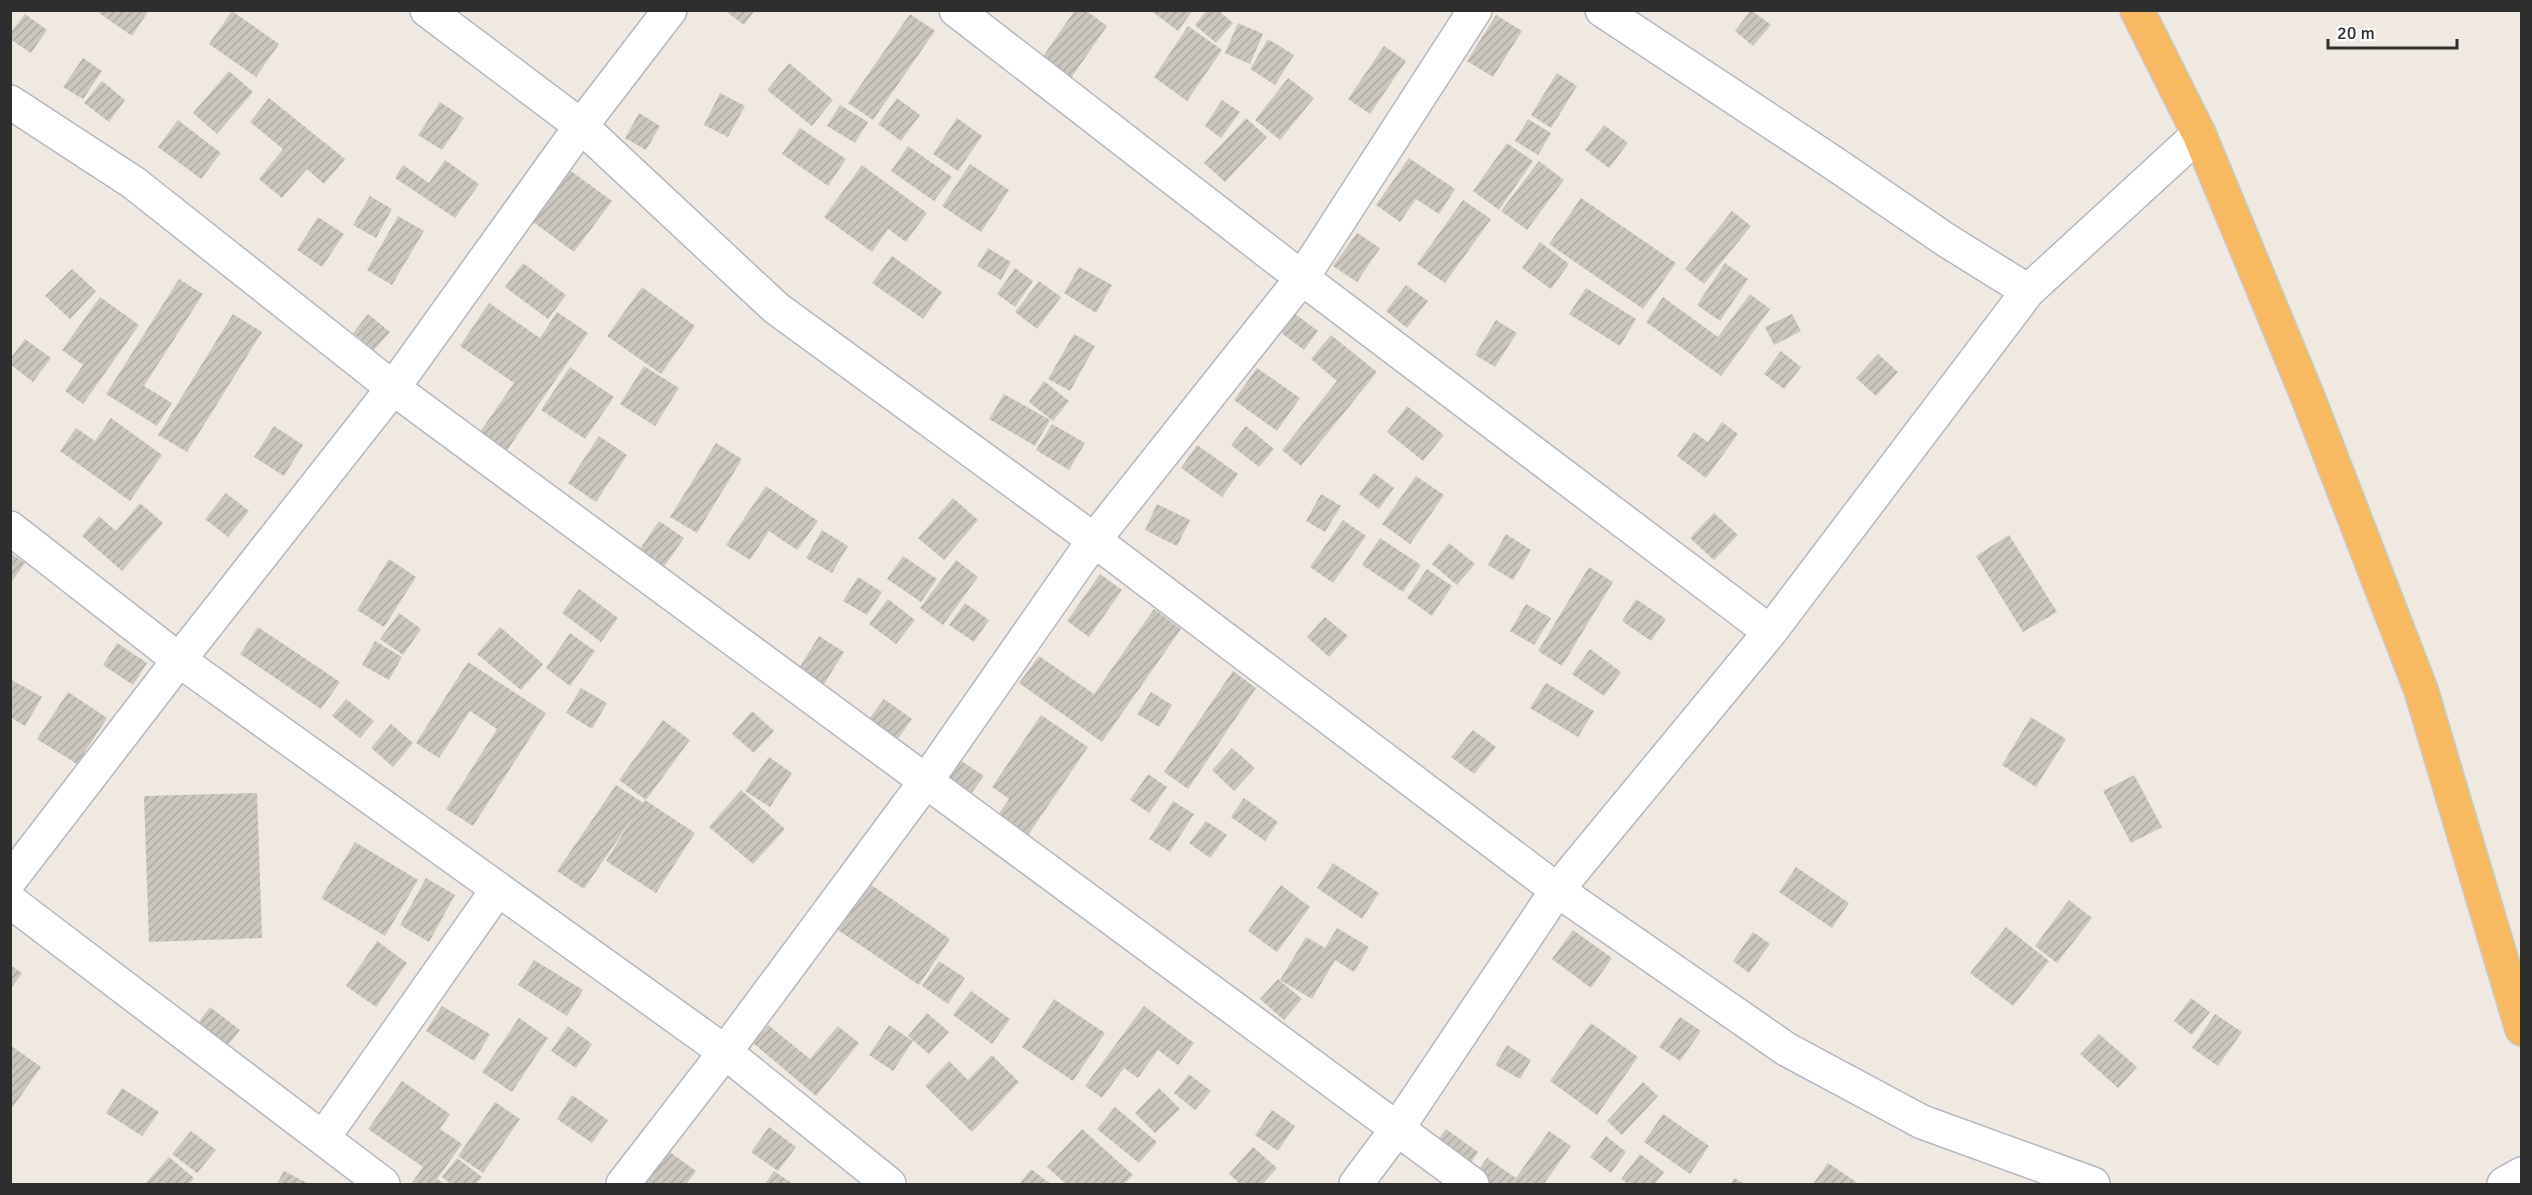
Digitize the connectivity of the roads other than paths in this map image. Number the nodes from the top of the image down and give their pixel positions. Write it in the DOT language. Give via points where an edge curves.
graph roads {
  1 [pos="427,10"];
  2 [pos="670,10"];
  3 [pos="956,10"];
  4 [pos="1474,10"];
  5 [pos="1602,10"];
  6 [pos="2137,10"];
  7 [pos="10,102"];
  8 [pos="581,126"];
  9 [pos="2199,134"];
  10 [pos="1302,278"];
  11 [pos="2028,291"];
  12 [pos="393,388"];
  13 [pos="10,528"];
  14 [pos="1094,540"];
  15 [pos="1770,632"];
  16 [pos="179,660"];
  17 [pos="926,781"];
  18 [pos="10,880"];
  19 [pos="498,889"];
  20 [pos="1557,890"];
  21 [pos="10,902"];
  22 [pos="2522,1029"];
  23 [pos="724,1052"];
  24 [pos="1397,1129"];
  25 [pos="323,1138"];
  26 [pos="2522,1174"];
  27 [pos="383,1185"];
  28 [pos="623,1185"];
  29 [pos="889,1185"];
  30 [pos="1356,1185"];
  31 [pos="1472,1185"];
  32 [pos="2092,1185"];
  33 [pos="2504,1185"];
  1 -- 8 [label="street"];
  2 -- 8 [label="street"];
  3 -- 10 [label="street"];
  4 -- 10 [label="street"];
  5 -- 11 [label="street"];
  6 -- 9 [label="highway"];
  7 -- 12 [label="street" via="134,183"];
  8 -- 12 [label="street"];
  8 -- 14 [label="street" via="776,308"];
  9 -- 11 [label="street"];
  9 -- 22 [label="highway" via="2307,395 2421,690"];
  10 -- 14 [label="street"];
  10 -- 15 [label="street"];
  11 -- 15 [label="street"];
  12 -- 16 [label="street"];
  12 -- 17 [label="street"];
  13 -- 16 [label="street"];
  14 -- 17 [label="street"];
  14 -- 20 [label="street"];
  15 -- 20 [label="street"];
  16 -- 18 [label="street"];
  16 -- 19 [label="street"];
  17 -- 23 [label="street"];
  17 -- 24 [label="street"];
  19 -- 23 [label="street"];
  19 -- 25 [label="street"];
  20 -- 24 [label="street"];
  20 -- 32 [label="street" via="1786,1048 1922,1122"];
  21 -- 25 [label="street"];
  23 -- 28 [label="street"];
  23 -- 29 [label="street"];
  24 -- 30 [label="street"];
  24 -- 31 [label="street"];
  25 -- 27 [label="street"];
  26 -- 33 [label="street"];
}
